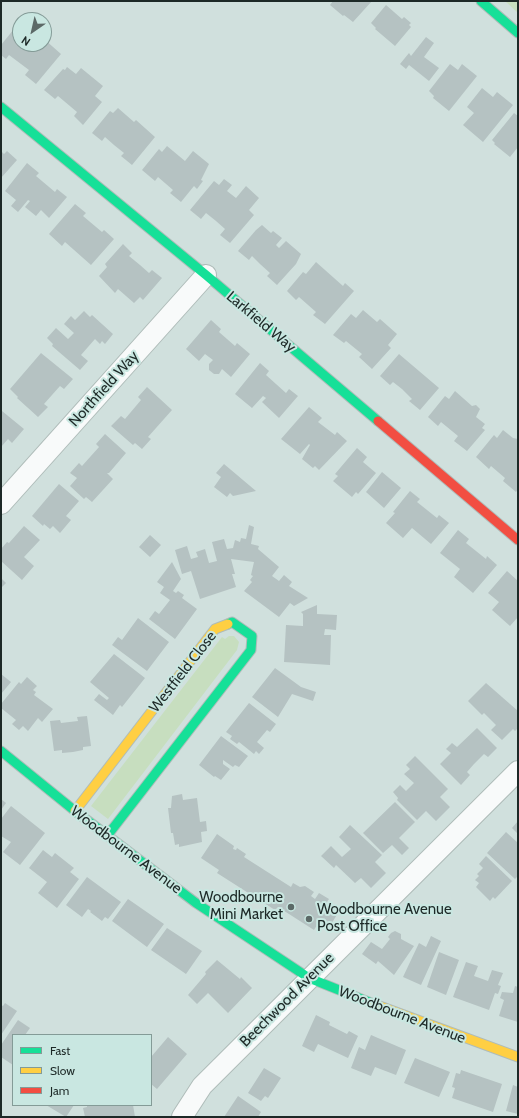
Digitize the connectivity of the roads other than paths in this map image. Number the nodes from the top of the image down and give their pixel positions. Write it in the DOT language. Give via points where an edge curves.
graph roads {
  1 [pos="481,1"];
  2 [pos="518,33"];
  3 [pos="1,107"];
  4 [pos="206,275"];
  5 [pos="1,504"];
  6 [pos="518,540"];
  7 [pos="1,751"];
  8 [pos="518,771"];
  9 [pos="75,812"];
  10 [pos="107,836"];
  11 [pos="309,978"];
  12 [pos="518,1057"];
  13 [pos="182,1117"];
  1 -- 2 [label="street"];
  3 -- 4 [label="street, Larkfield Way"];
  4 -- 5 [label="street, Northfield Way"];
  4 -- 6 [label="street, Larkfield Way"];
  7 -- 9 [label="street, Woodbourne Avenue"];
  8 -- 11 [label="street, Beechwood Avenue"];
  9 -- 10 [label="street, Woodbourne Avenue"];
  9 -- 10 [label="street, Westfield Close" via="215,629 232,622 252,636 251,650"];
  10 -- 11 [label="street, Woodbourne Avenue" via="196,903"];
  11 -- 12 [label="street, Woodbourne Avenue" via="407,1018"];
  11 -- 13 [label="street, Beechwood Avenue" via="202,1086"];
}
